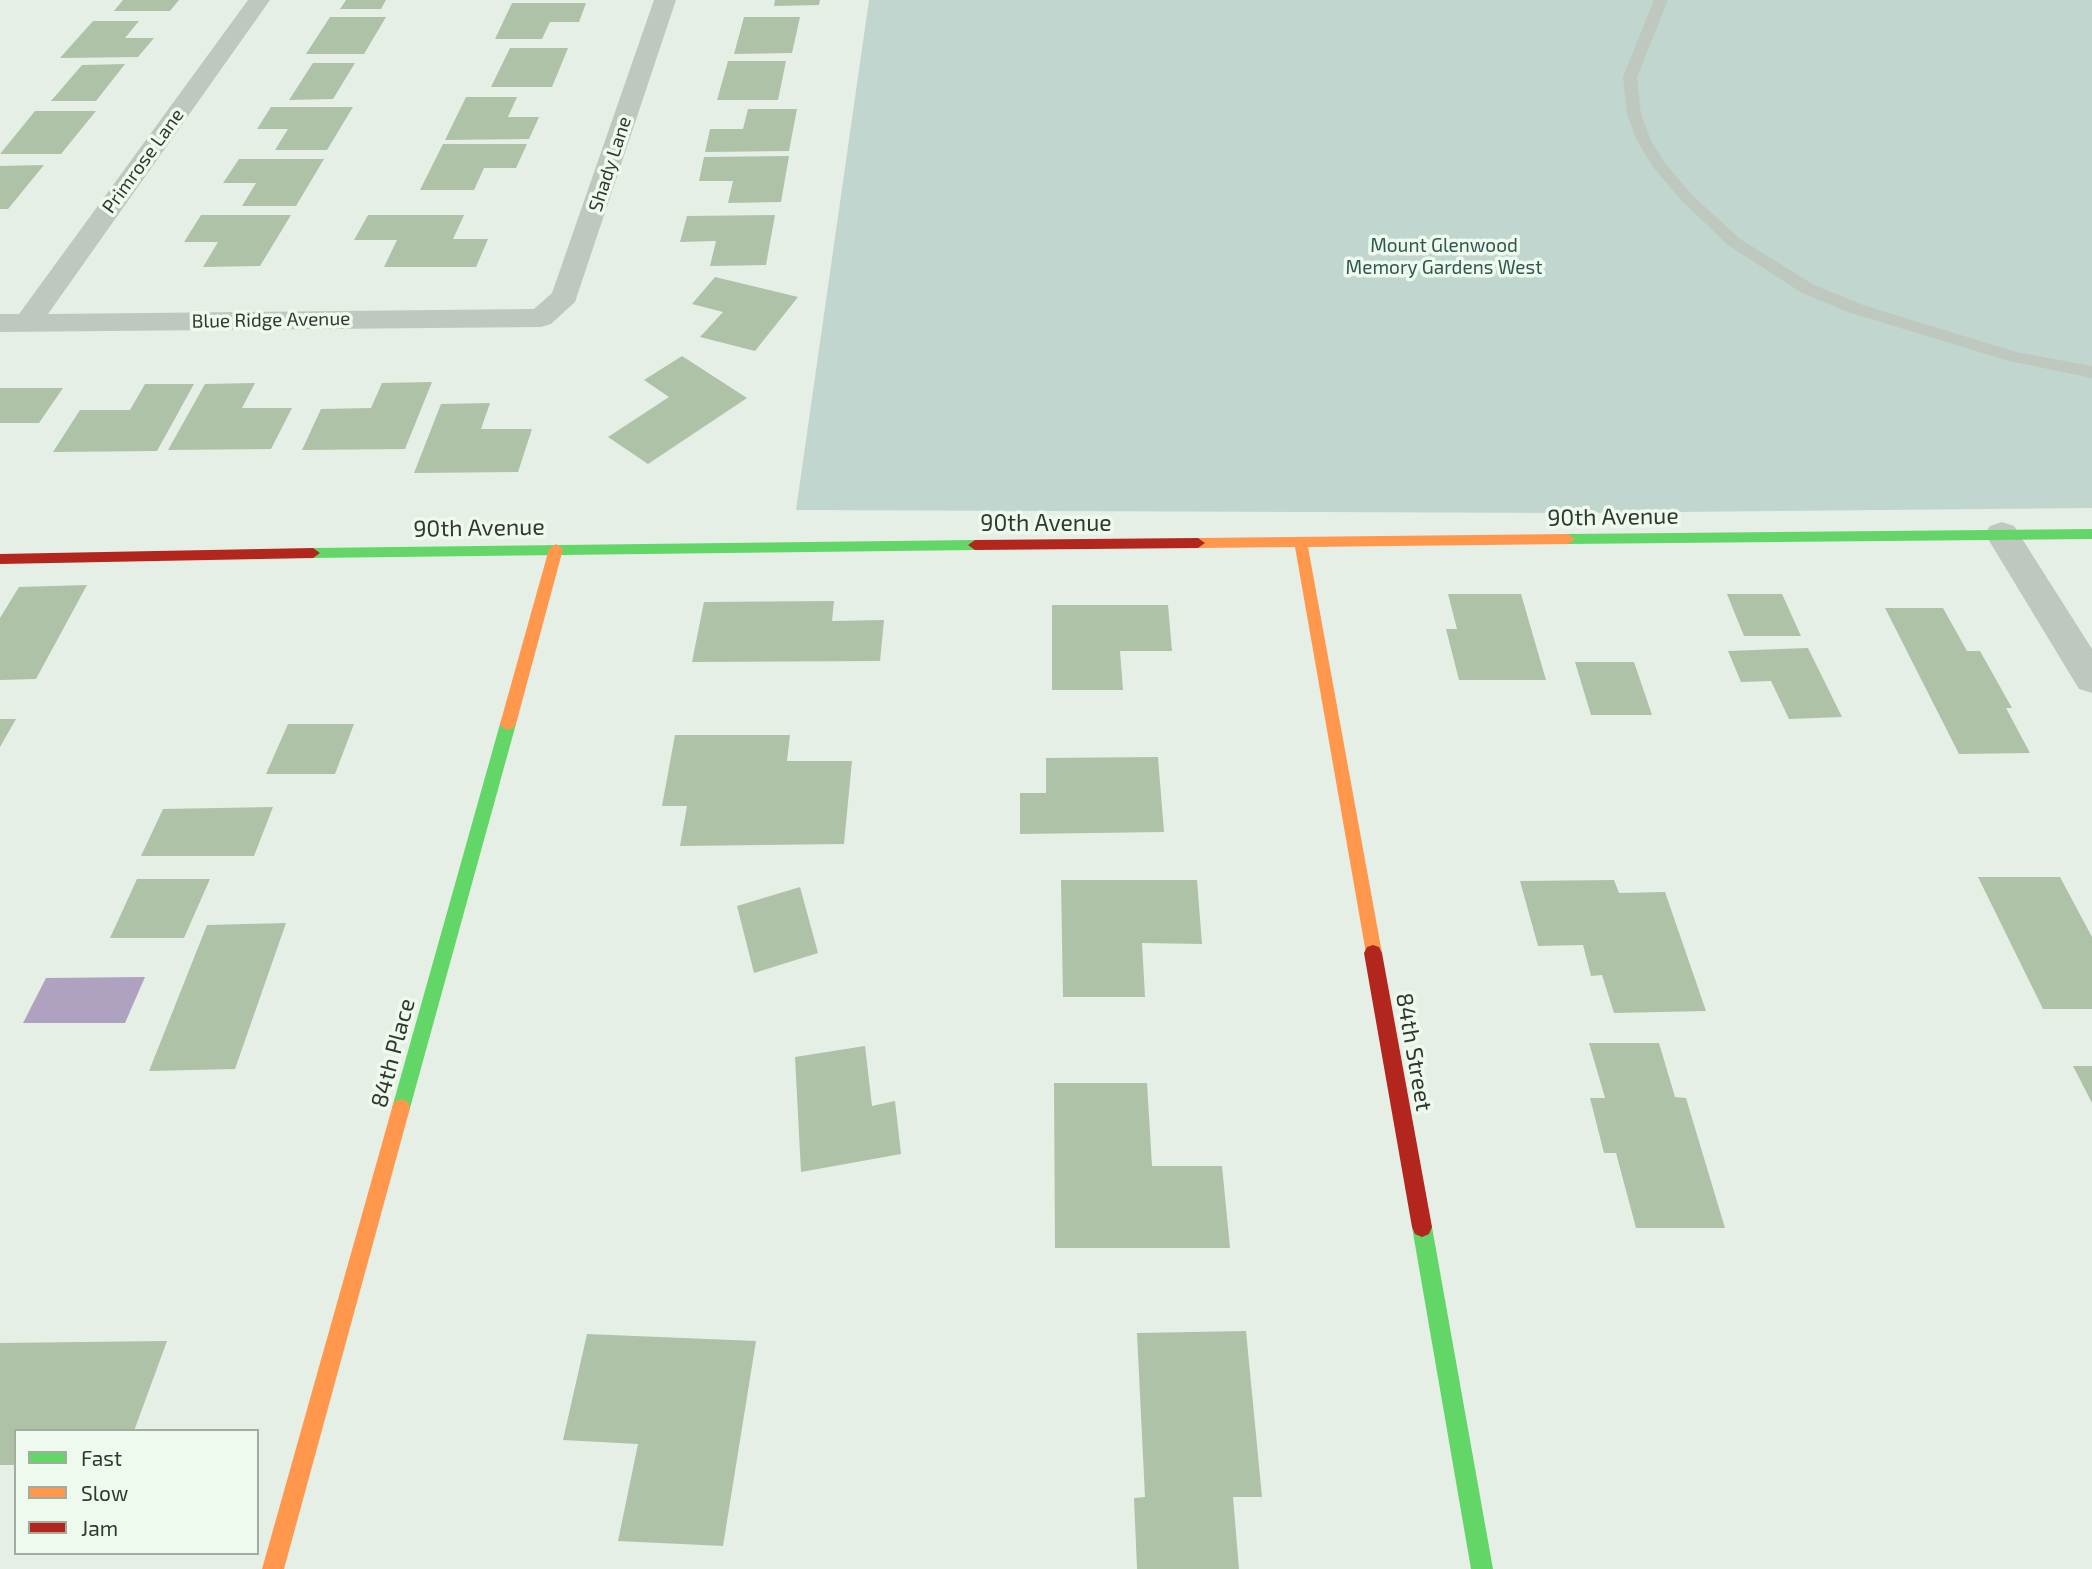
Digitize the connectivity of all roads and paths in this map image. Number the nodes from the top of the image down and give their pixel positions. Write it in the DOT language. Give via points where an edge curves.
graph roads {
  1 [pos="259,0"];
  2 [pos="665,0"];
  3 [pos="1661,0"];
  4 [pos="541,318"];
  5 [pos="14,323"];
  6 [pos="2092,372"];
  7 [pos="2002,534"];
  8 [pos="2092,534"];
  9 [pos="1301,544"];
  10 [pos="556,549"];
  11 [pos="0,559"];
  12 [pos="2092,679"];
  13 [pos="273,1569"];
  14 [pos="1482,1569"];
  1 -- 5 [label="street, Primrose Lane"];
  2 -- 4 [label="street, Shady Lane" via="574,274 565,296"];
  3 -- 6 [label="lane" via="1630,76 1634,114 1659,165 1734,242 1808,289 1857,309 1946,338"];
  4 -- 5 [label="street, Blue Ridge Avenue"];
  7 -- 8 [label="street, 90th Avenue"];
  7 -- 9 [label="street, 90th Avenue"];
  7 -- 12 [label="street"];
  9 -- 10 [label="street, 90th Avenue"];
  9 -- 14 [label="street, 84th Street"];
  10 -- 11 [label="street, 90th Avenue"];
  10 -- 13 [label="street, 84th Place"];
}
